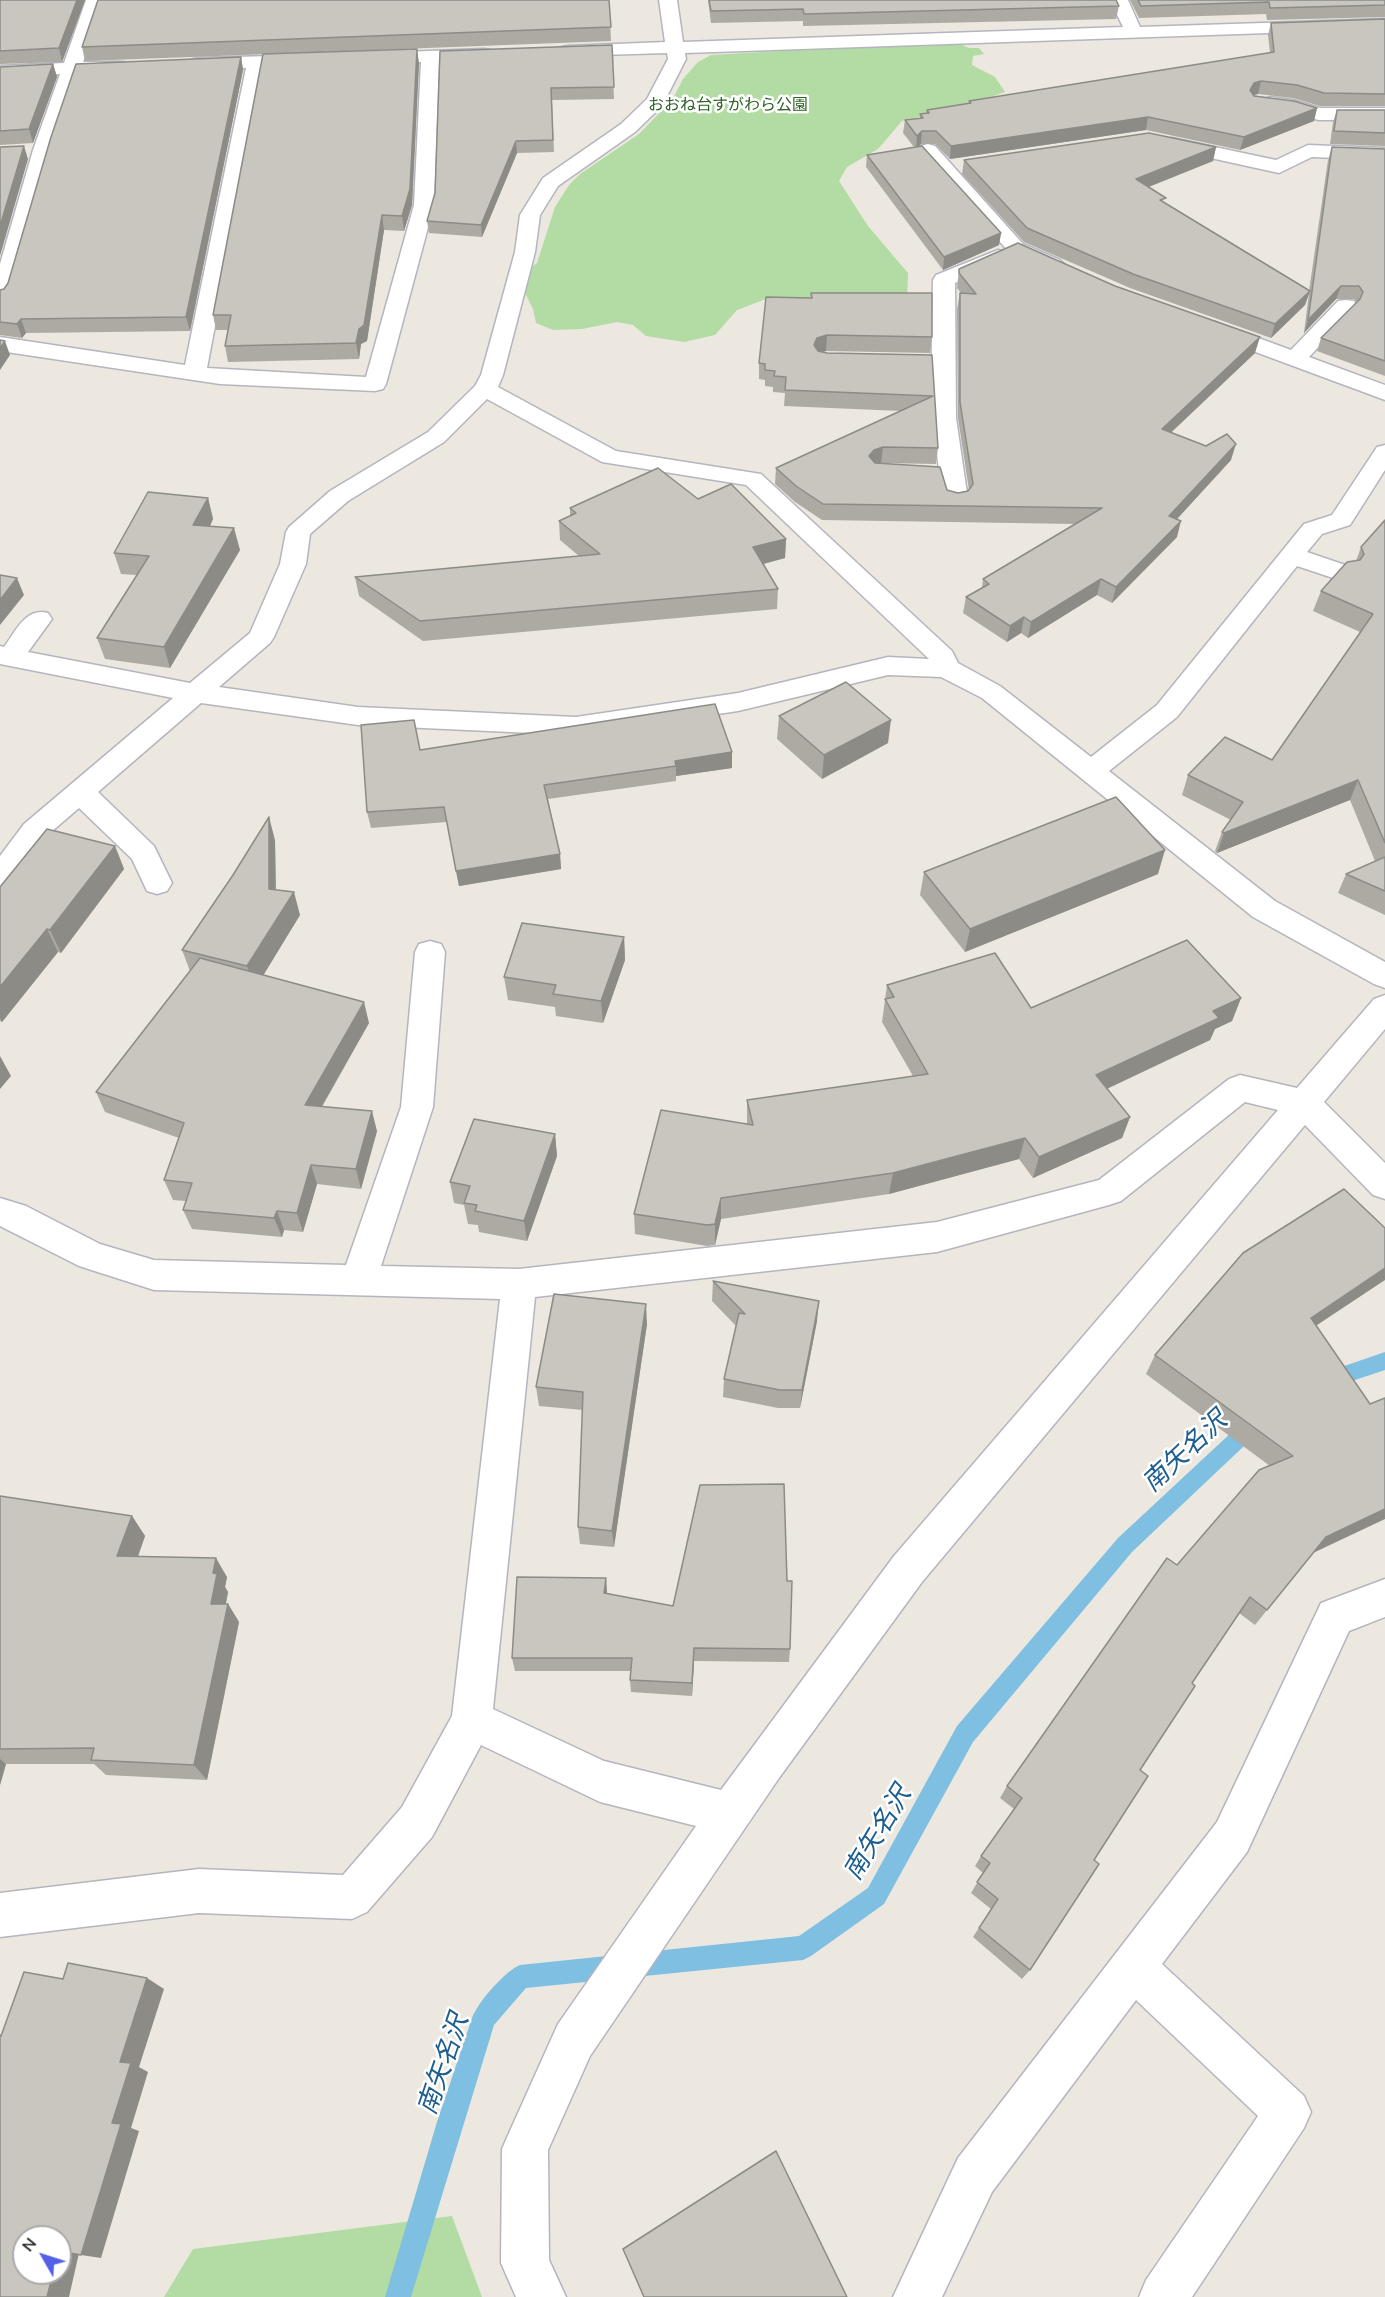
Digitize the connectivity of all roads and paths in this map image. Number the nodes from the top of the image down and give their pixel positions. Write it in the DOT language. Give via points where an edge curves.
graph roads {
  1 [pos="95,0"];
  2 [pos="668,0"];
  3 [pos="1119,0"];
  4 [pos="1385,24"];
  5 [pos="1134,32"];
  6 [pos="674,46"];
  7 [pos="555,51"];
  8 [pos="498,53"];
  9 [pos="430,56"];
  10 [pos="360,58"];
  11 [pos="326,59"];
  12 [pos="256,62"];
  13 [pos="175,64"];
  14 [pos="140,66"];
  15 [pos="70,68"];
  16 [pos="0,72"];
  17 [pos="1258,102"];
  18 [pos="1385,114"];
  19 [pos="1157,140"];
  20 [pos="43,150"];
  21 [pos="928,150"];
  22 [pos="21,152"];
  23 [pos="1385,154"];
  24 [pos="968,165"];
  25 [pos="945,168"];
  26 [pos="1016,248"];
  27 [pos="8,249"];
  28 [pos="1069,272"];
  29 [pos="0,296"];
  30 [pos="1346,306"];
  31 [pos="1198,322"];
  32 [pos="0,344"];
  33 [pos="1296,357"];
  34 [pos="919,362"];
  35 [pos="942,362"];
  36 [pos="195,373"];
  37 [pos="485,389"];
  38 [pos="1385,393"];
  39 [pos="1385,452"];
  40 [pos="956,500"];
  41 [pos="1293,556"];
  42 [pos="1342,573"];
  43 [pos="39,619"];
  44 [pos="5,656"];
  45 [pos="946,668"];
  46 [pos="194,693"];
  47 [pos="1090,772"];
  48 [pos="80,792"];
  49 [pos="0,877"];
  50 [pos="157,883"];
  51 [pos="430,952"];
  52 [pos="1385,976"];
  53 [pos="1385,1007"];
  54 [pos="1303,1102"];
  55 [pos="1385,1185"];
  56 [pos="0,1212"];
  57 [pos="358,1281"];
  58 [pos="519,1284"];
  59 [pos="1385,1598"];
  60 [pos="472,1720"];
  61 [pos="729,1813"];
  62 [pos="0,1915"];
  63 [pos="1133,1967"];
  64 [pos="542,2297"];
  65 [pos="917,2297"];
  66 [pos="1163,2297"];
  1 -- 15 [label="street"];
  2 -- 6 [label="street"];
  3 -- 5 [label="street"];
  4 -- 5 [label="street"];
  5 -- 6 [label="street"];
  6 -- 7 [label="street"];
  6 -- 37 [label="street" via="677,59 655,102 628,128 550,182 530,215 525,252"];
  8 -- 9 [label="street"];
  9 -- 10 [label="street"];
  9 -- 36 [label="street" via="424,205 375,384"];
  11 -- 12 [label="street"];
  12 -- 13 [label="street"];
  12 -- 36 [label="street"];
  14 -- 15 [label="street"];
  15 -- 16 [label="street"];
  15 -- 20 [label="street"];
  17 -- 18 [label="street" via="1319,114"];
  19 -- 23 [label="street" via="1279,167 1308,151"];
  20 -- 22 [label="street"];
  20 -- 27 [label="street"];
  21 -- 25 [label="street"];
  24 -- 25 [label="street"];
  25 -- 26 [label="street"];
  26 -- 28 [label="street"];
  26 -- 35 [label="street" via="944,280"];
  27 -- 29 [label="street"];
  30 -- 33 [label="street"];
  31 -- 33 [label="street"];
  32 -- 36 [label="street"];
  33 -- 38 [label="street"];
  34 -- 35 [label="street"];
  35 -- 40 [label="street" via="939,474"];
  37 -- 45 [label="street" via="610,457 753,479 943,657"];
  37 -- 46 [label="street" via="436,437 339,496 298,532 293,564 261,637"];
  39 -- 41 [label="street" via="1341,520 1313,529"];
  41 -- 42 [label="street"];
  41 -- 47 [label="street" via="1167,711"];
  43 -- 44 [label="street"];
  44 -- 46 [label="street"];
  45 -- 46 [label="street" via="888,666 738,702 576,726 358,716"];
  45 -- 47 [label="street" via="991,692"];
  46 -- 48 [label="street"];
  47 -- 52 [label="street" via="1264,909"];
  48 -- 49 [label="street" via="34,831"];
  48 -- 50 [label="street" via="144,853"];
  51 -- 57 [label="street" via="417,1107"];
  53 -- 54 [label="street"];
  54 -- 55 [label="street"];
  54 -- 58 [label="street" via="1240,1088 1109,1191 937,1237"];
  54 -- 61 [label="street" via="908,1569"];
  56 -- 57 [label="street" via="91,1256 154,1275"];
  57 -- 58 [label="street"];
  58 -- 60 [label="street"];
  59 -- 63 [label="street" via="1335,1617 1232,1837"];
  60 -- 61 [label="street" via="600,1781"];
  60 -- 62 [label="street" via="417,1822 352,1897 199,1891"];
  61 -- 64 [label="street" via="574,2040 525,2150 525,2263"];
  63 -- 65 [label="street" via="975,2175"];
  63 -- 66 [label="street" via="1288,2112"];
}
